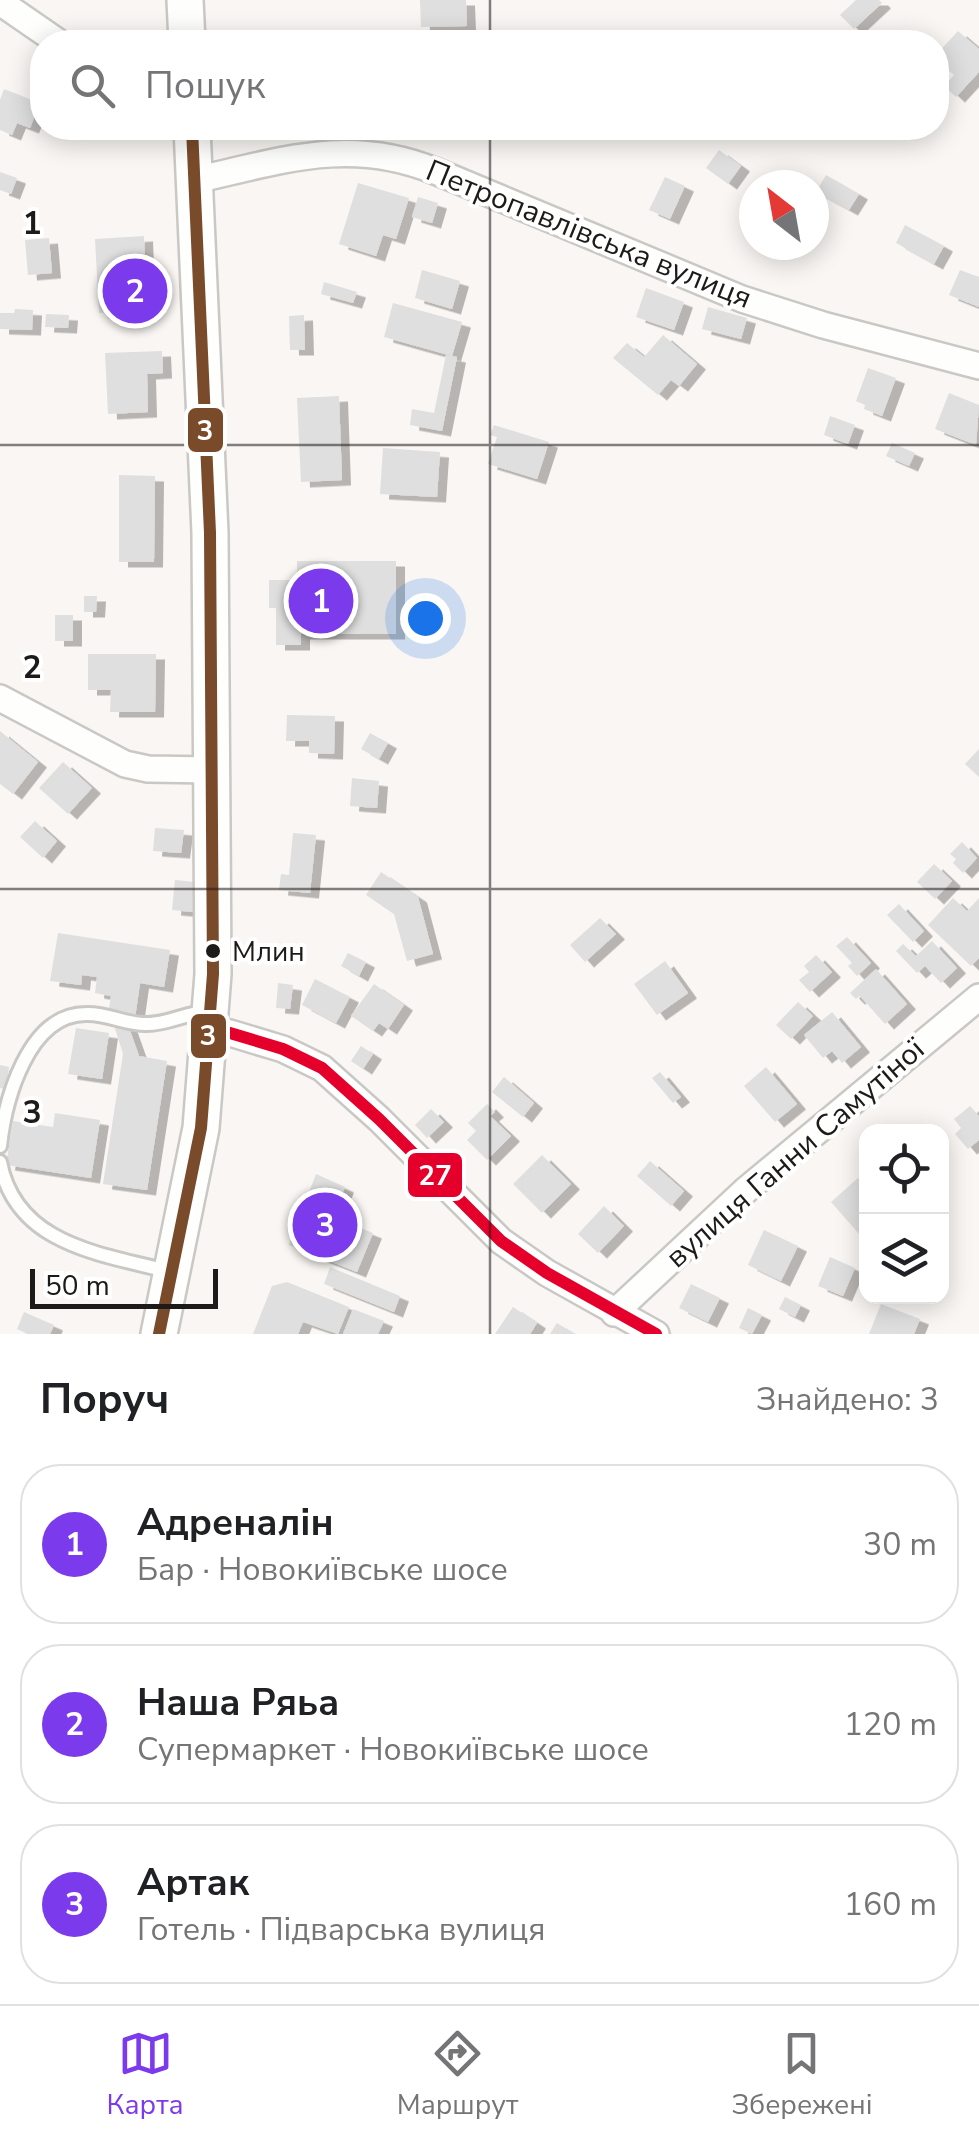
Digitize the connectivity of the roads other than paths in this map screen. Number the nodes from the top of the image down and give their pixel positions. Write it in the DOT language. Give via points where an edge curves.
graph roads {
  1 [pos="184,0"];
  2 [pos="0,2"];
  3 [pos="41,30"];
  4 [pos="186,30"];
  5 [pos="188,140"];
  6 [pos="195,180"];
  7 [pos="979,366"];
  8 [pos="0,698"];
  9 [pos="212,770"];
  10 [pos="979,997"];
  11 [pos="210,1021"];
  12 [pos="0,1146"];
  13 [pos="0,1162"];
  14 [pos="174,1272"];
  15 [pos="614,1313"];
  16 [pos="163,1333"];
  17 [pos="656,1334"];
  1 -- 4 [label="main road"];
  2 -- 3 [label="street"];
  5 -- 6 [label="main road"];
  6 -- 7 [label="street, Петропавлівська вулиця" via="328,152 389,155 742,299"];
  6 -- 9 [label="main road"];
  8 -- 9 [label="street" via="125,764"];
  9 -- 11 [label="main road"];
  10 -- 15 [label="street, вулиця Ганни Самутіної" via="746,1190"];
  11 -- 12 [label="lane" via="192,1012 146,1024 87,1014 55,1022 24,1065"];
  11 -- 14 [label="main road" via="201,1128"];
  11 -- 15 [label="street" via="322,1068 501,1241"];
  13 -- 14 [label="lane" via="28,1216 47,1234"];
  14 -- 16 [label="main road"];
  15 -- 17 [label="street"];
}
